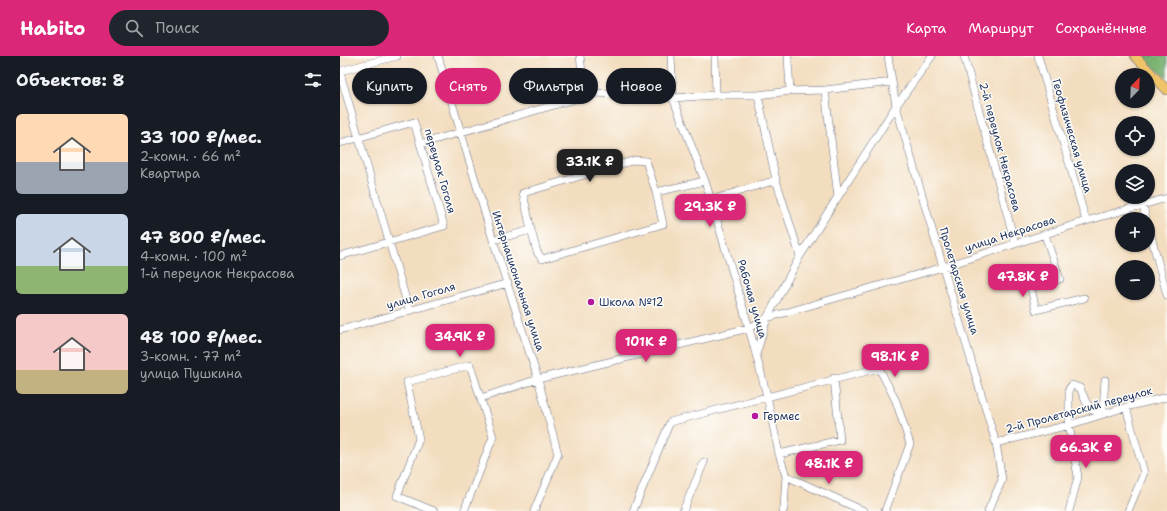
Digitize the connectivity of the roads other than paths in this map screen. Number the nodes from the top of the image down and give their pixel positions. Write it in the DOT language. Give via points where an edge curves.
graph roads {
  1 [pos="397,56"];
  2 [pos="438,56"];
  3 [pos="580,56"];
  4 [pos="671,56"];
  5 [pos="715,56"];
  6 [pos="788,56"];
  7 [pos="888,56"];
  8 [pos="964,56"];
  9 [pos="1038,56"];
  10 [pos="1135,56"];
  11 [pos="929,58"];
  12 [pos="582,68"];
  13 [pos="672,68"];
  14 [pos="340,72"];
  15 [pos="892,82"];
  16 [pos="825,90"];
  17 [pos="1167,90"];
  18 [pos="790,91"];
  19 [pos="716,95"];
  20 [pos="758,95"];
  21 [pos="676,98"];
  22 [pos="558,104"];
  23 [pos="675,104"];
  24 [pos="896,106"];
  25 [pos="460,132"];
  26 [pos="359,138"];
  27 [pos="340,143"];
  28 [pos="420,144"];
  29 [pos="705,180"];
  30 [pos="776,180"];
  31 [pos="656,192"];
  32 [pos="838,197"];
  33 [pos="1167,198"];
  34 [pos="711,200"];
  35 [pos="1142,205"];
  36 [pos="1144,212"];
  37 [pos="1086,221"];
  38 [pos="531,230"];
  39 [pos="1045,235"];
  40 [pos="493,240"];
  41 [pos="389,242"];
  42 [pos="1015,243"];
  43 [pos="1155,251"];
  44 [pos="340,256"];
  45 [pos="800,256"];
  46 [pos="943,267"];
  47 [pos="508,283"];
  48 [pos="1167,295"];
  49 [pos="1084,298"];
  50 [pos="409,310"];
  51 [pos="767,318"];
  52 [pos="749,328"];
  53 [pos="340,330"];
  54 [pos="756,355"];
  55 [pos="834,378"];
  56 [pos="538,379"];
  57 [pos="1105,380"];
  58 [pos="767,396"];
  59 [pos="1167,397"];
  60 [pos="481,398"];
  61 [pos="1126,407"];
  62 [pos="1068,425"];
  63 [pos="996,443"];
  64 [pos="779,454"];
  65 [pos="704,462"];
  66 [pos="786,476"];
  67 [pos="426,510"];
  68 [pos="434,511"];
  69 [pos="464,511"];
  70 [pos="534,511"];
  71 [pos="633,511"];
  72 [pos="683,511"];
  73 [pos="783,511"];
  74 [pos="864,511"];
  75 [pos="885,511"];
  76 [pos="988,511"];
  77 [pos="1069,511"];
  78 [pos="1128,511"];
  1 -- 14 [label="street"];
  2 -- 25 [label="street, Интернациональная улица"];
  3 -- 12 [label="street"];
  4 -- 13 [label="street, Рабочая улица"];
  5 -- 19 [label="street"];
  6 -- 18 [label="street"];
  7 -- 15 [label="street, Пролетарская улица"];
  8 -- 42 [label="street, 2-й переулок Некрасова"];
  9 -- 37 [label="street, Геофизическая улица"];
  10 -- 17 [label="main road"];
  11 -- 24 [label="street"];
  14 -- 26 [label="street"];
  15 -- 16 [label="street"];
  15 -- 24 [label="street, Пролетарская улица"];
  16 -- 18 [label="street"];
  16 -- 32 [label="street"];
  18 -- 20 [label="street"];
  19 -- 20 [label="street"];
  19 -- 21 [label="street"];
  20 -- 30 [label="street"];
  22 -- 25 [label="street"];
  23 -- 29 [label="street, Рабочая улица"];
  24 -- 32 [label="street"];
  24 -- 46 [label="street, Пролетарская улица"];
  25 -- 28 [label="street"];
  25 -- 40 [label="street, Интернациональная улица"];
  26 -- 27 [label="street, переулок Гоголя"];
  26 -- 28 [label="street, переулок Гоголя" via="414,122"];
  26 -- 41 [label="street"];
  28 -- 41 [label="street, переулок Гоголя" via="444,226"];
  29 -- 31 [label="street"];
  29 -- 34 [label="street, Рабочая улица"];
  30 -- 34 [label="street"];
  30 -- 45 [label="street"];
  31 -- 38 [label="street" via="663,224 542,259 537,252"];
  31 -- 38 [label="street" via="646,161 635,160 523,193"];
  32 -- 45 [label="street"];
  33 -- 35 [label="street, улица Некрасова"];
  34 -- 52 [label="street, Рабочая улица"];
  35 -- 36 [label="street"];
  35 -- 37 [label="street, улица Некрасова"];
  37 -- 39 [label="street, улица Некрасова"];
  38 -- 40 [label="street"];
  39 -- 42 [label="street, улица Некрасова"];
  39 -- 49 [label="street" via="1060,279 1031,288 1036,310"];
  40 -- 47 [label="street, Интернациональная улица"];
  41 -- 44 [label="street, переулок Гоголя"];
  41 -- 50 [label="street"];
  42 -- 46 [label="street, улица Некрасова"];
  43 -- 48 [label="street"];
  45 -- 51 [label="street"];
  46 -- 51 [label="street, улица Некрасова"];
  46 -- 63 [label="street, Пролетарская улица"];
  47 -- 50 [label="street, улица Гоголя"];
  47 -- 56 [label="street, Интернациональная улица"];
  50 -- 53 [label="street, улица Гоголя"];
  51 -- 52 [label="street, улица Некрасова"];
  51 -- 54 [label="street"];
  52 -- 54 [label="street, Рабочая улица"];
  52 -- 56 [label="street"];
  54 -- 58 [label="street, Рабочая улица"];
  55 -- 58 [label="street"];
  55 -- 64 [label="street" via="840,440"];
  55 -- 75 [label="street" via="879,368 896,401 910,444"];
  56 -- 60 [label="street"];
  56 -- 70 [label="street, Интернациональная улица" via="558,454"];
  57 -- 62 [label="street" via="1103,409 1100,413 1094,413 1087,406 1080,388 1072,385 1069,389"];
  58 -- 64 [label="street, Рабочая улица"];
  58 -- 71 [label="street" via="670,422"];
  59 -- 61 [label="street, 2-й Пролетарский переулок"];
  60 -- 67 [label="street" via="470,365 407,382 418,439 398,496"];
  60 -- 69 [label="street" via="493,437"];
  61 -- 62 [label="street, 2-й Пролетарский переулок"];
  61 -- 78 [label="street" via="1144,473"];
  62 -- 63 [label="street, 2-й Пролетарский переулок"];
  62 -- 77 [label="street" via="1078,477"];
  63 -- 76 [label="street, Пролетарская улица" via="1002,480"];
  64 -- 66 [label="street, Рабочая улица"];
  65 -- 72 [label="street"];
  66 -- 73 [label="street, Рабочая улица"];
  66 -- 74 [label="street"];
  67 -- 68 [label="street"];
}
